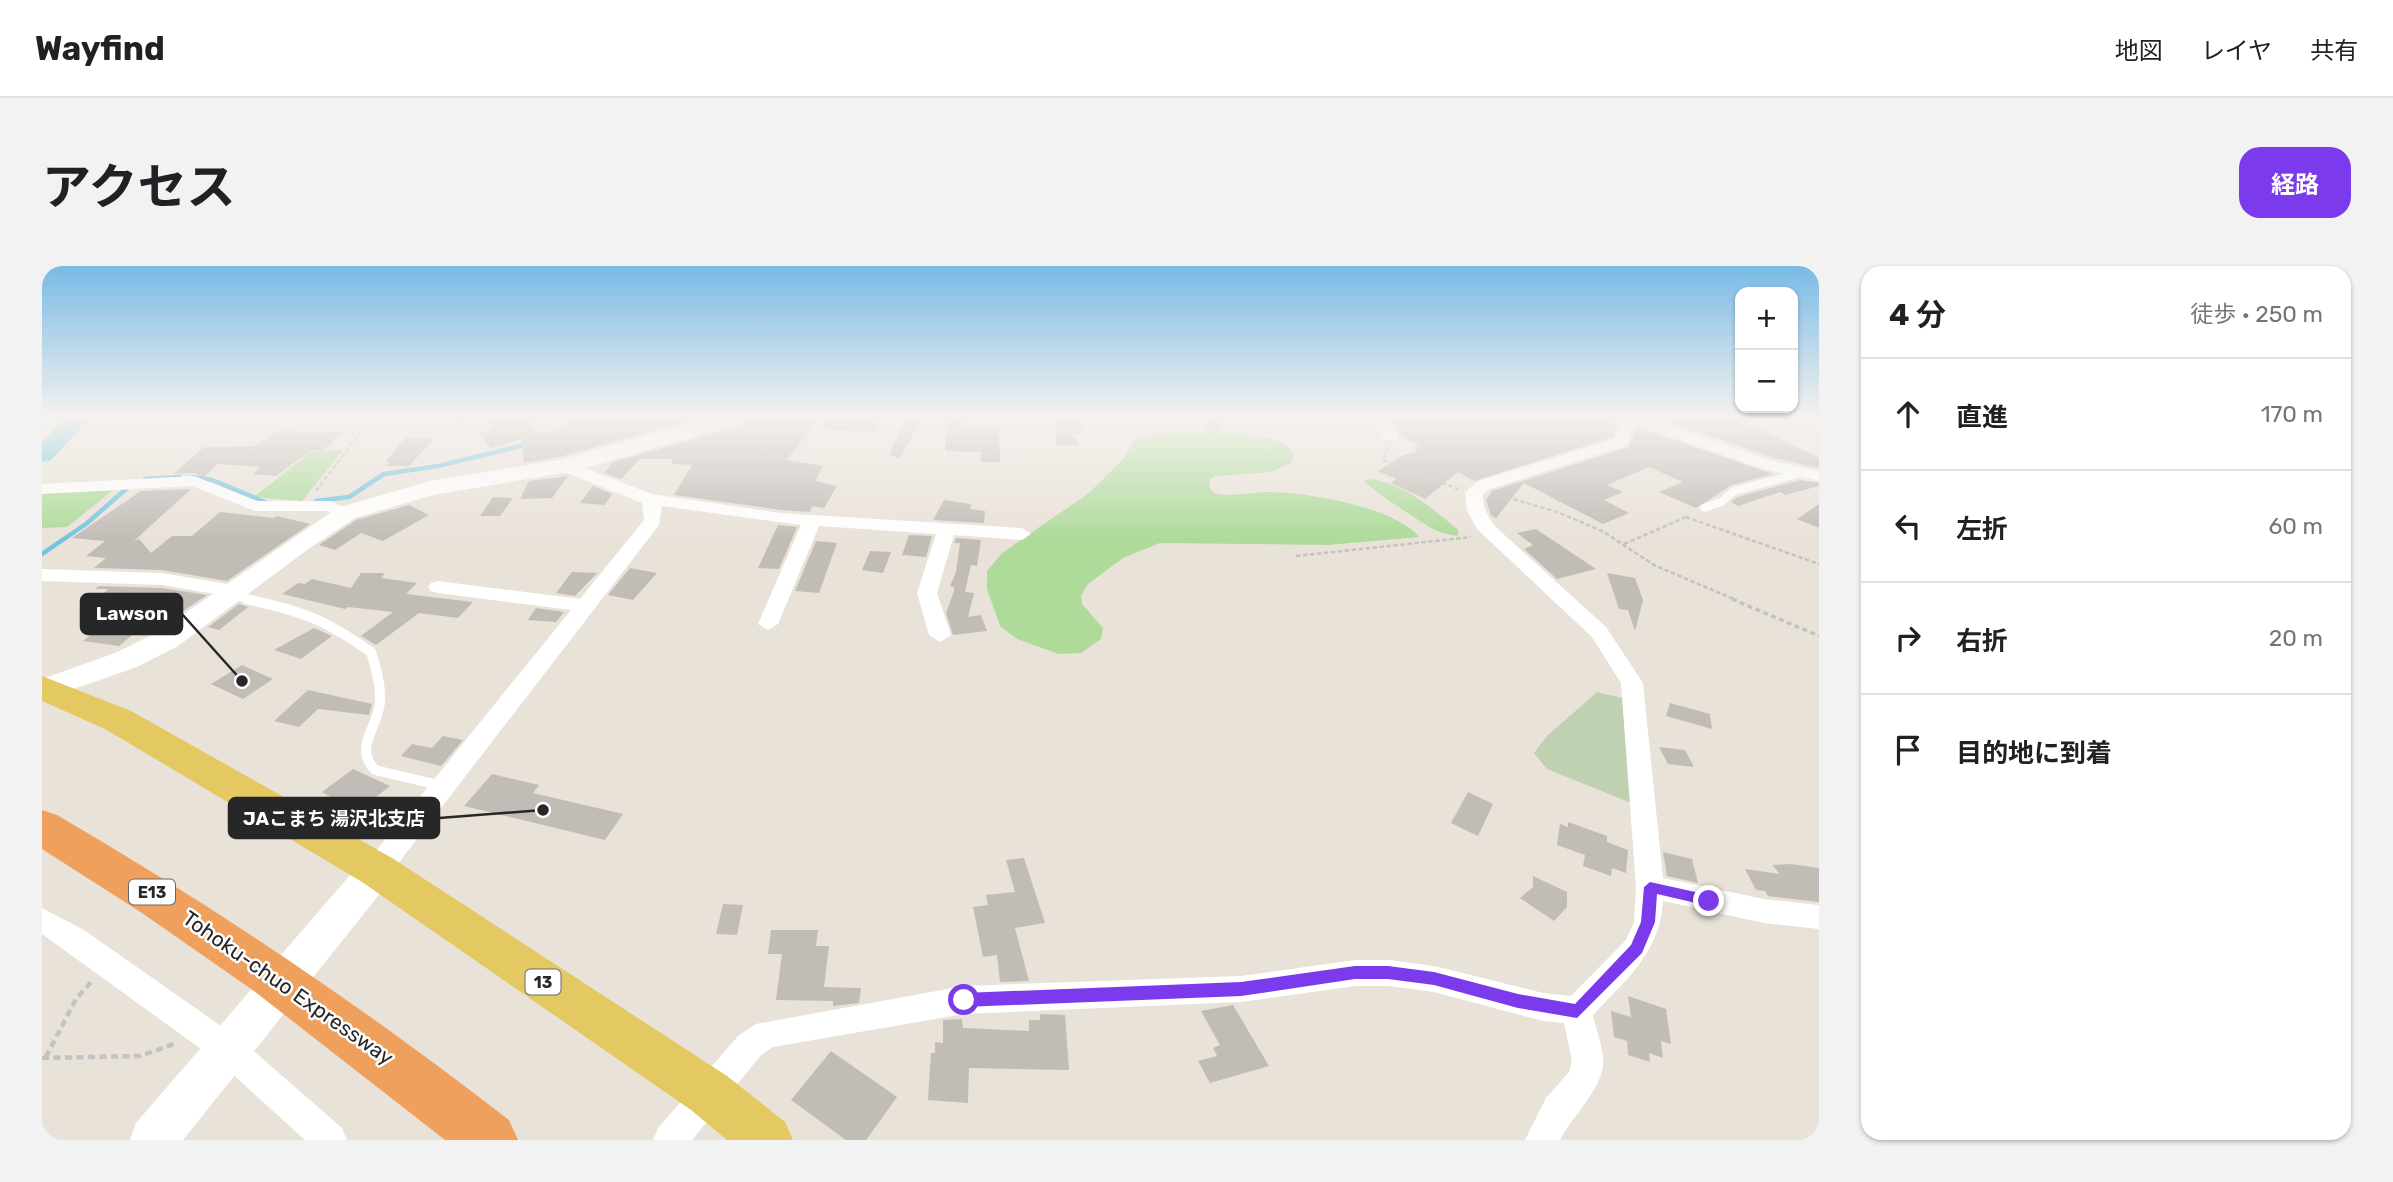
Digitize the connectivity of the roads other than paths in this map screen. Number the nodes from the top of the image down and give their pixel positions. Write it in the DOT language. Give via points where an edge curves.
graph roads {
  1 [pos="594,458"];
  2 [pos="1576,458"];
  3 [pos="1755,458"];
  4 [pos="1819,464"];
  5 [pos="566,466"];
  6 [pos="1801,473"];
  7 [pos="1819,476"];
  8 [pos="42,489"];
  9 [pos="1476,490"];
  10 [pos="648,499"];
  11 [pos="1704,508"];
  12 [pos="346,513"];
  13 [pos="812,520"];
  14 [pos="947,529"];
  15 [pos="1022,534"];
  16 [pos="42,575"];
  17 [pos="438,587"];
  18 [pos="230,593"];
  19 [pos="586,606"];
  20 [pos="768,624"];
  21 [pos="940,635"];
  22 [pos="43,689"];
  23 [pos="443,786"];
  24 [pos="42,827"];
  25 [pos="377,870"];
  26 [pos="1650,887"];
  27 [pos="1819,917"];
  28 [pos="42,920"];
  29 [pos="1577,1011"];
  30 [pos="214,1039"];
  31 [pos="709,1093"];
  32 [pos="153,1140"];
  33 [pos="330,1140"];
  34 [pos="489,1140"];
  35 [pos="670,1140"];
  36 [pos="767,1140"];
  37 [pos="1542,1140"];
  1 -- 5 [label="street"];
  2 -- 9 [label="street"];
  3 -- 6 [label="street"];
  4 -- 6 [label="street"];
  5 -- 10 [label="street"];
  5 -- 12 [label="street" via="430,488"];
  6 -- 7 [label="street"];
  6 -- 11 [label="lane" via="1734,491"];
  8 -- 12 [label="street" via="194,481 255,506 331,506"];
  9 -- 26 [label="street" via="1473,502 1479,520 1599,632 1632,683"];
  10 -- 13 [label="street"];
  10 -- 19 [label="street" via="653,521"];
  12 -- 18 [label="street"];
  13 -- 14 [label="street"];
  13 -- 20 [label="street"];
  14 -- 15 [label="street"];
  14 -- 21 [label="street" via="928,593"];
  16 -- 18 [label="street" via="162,579"];
  17 -- 19 [label="street"];
  18 -- 22 [label="street" via="159,644"];
  18 -- 23 [label="lane" via="303,611 371,652 380,703 365,744 367,764 375,770"];
  19 -- 23 [label="street"];
  22 -- 25 [label="main road, 13" via="118,720"];
  23 -- 25 [label="street"];
  24 -- 34 [label="highway, Tohoku-chuo Expressway / E13" via="145,887 258,963"];
  25 -- 30 [label="street"];
  25 -- 31 [label="main road, 13"];
  26 -- 27 [label="street" via="1763,911"];
  26 -- 29 [label="street" via="1648,922 1637,948"];
  28 -- 30 [label="street"];
  29 -- 31 [label="street" via="1388,973 1355,973 1241,989 964,1000 766,1034 750,1045"];
  29 -- 37 [label="street" via="1588,1061 1582,1082 1558,1109"];
  30 -- 32 [label="street"];
  30 -- 33 [label="street"];
  31 -- 35 [label="street"];
  31 -- 36 [label="main road, 13"];
}
